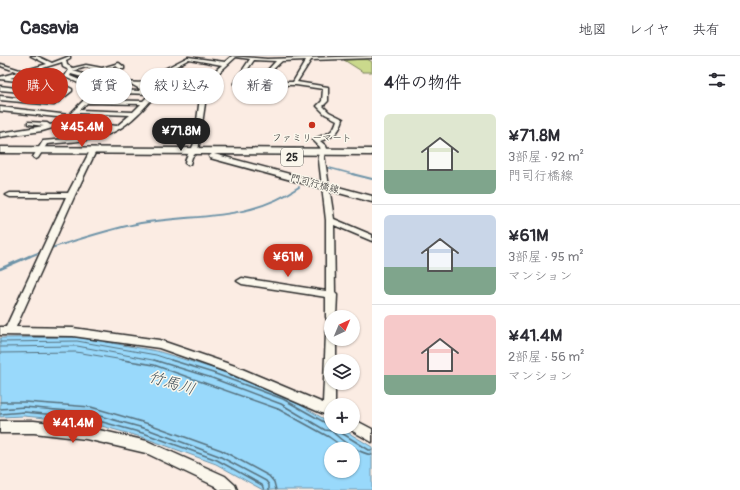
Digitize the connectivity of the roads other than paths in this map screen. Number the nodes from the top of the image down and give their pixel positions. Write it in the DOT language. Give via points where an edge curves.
graph roads {
  1 [pos="34,56"];
  2 [pos="69,56"];
  3 [pos="236,56"];
  4 [pos="327,57"];
  5 [pos="357,57"];
  6 [pos="372,57"];
  7 [pos="253,58"];
  8 [pos="266,58"];
  9 [pos="295,58"];
  10 [pos="309,59"];
  11 [pos="64,60"];
  12 [pos="280,60"];
  13 [pos="51,64"];
  14 [pos="226,64"];
  15 [pos="3,65"];
  16 [pos="12,68"];
  17 [pos="37,68"];
  18 [pos="80,68"];
  19 [pos="94,68"];
  20 [pos="107,68"];
  21 [pos="122,68"];
  22 [pos="246,68"];
  23 [pos="272,68"];
  24 [pos="76,69"];
  25 [pos="71,71"];
  26 [pos="12,75"];
  27 [pos="68,75"];
  28 [pos="2,78"];
  29 [pos="12,79"];
  30 [pos="288,83"];
  31 [pos="296,84"];
  32 [pos="137,85"];
  33 [pos="140,86"];
  34 [pos="0,88"];
  35 [pos="8,89"];
  36 [pos="12,89"];
  37 [pos="0,94"];
  38 [pos="0,98"];
  39 [pos="12,99"];
  40 [pos="82,104"];
  41 [pos="143,104"];
  42 [pos="0,109"];
  43 [pos="75,111"];
  44 [pos="134,114"];
  45 [pos="70,117"];
  46 [pos="66,122"];
  47 [pos="30,123"];
  48 [pos="57,126"];
  49 [pos="119,128"];
  50 [pos="0,135"];
  51 [pos="0,150"];
  52 [pos="372,152"];
  53 [pos="323,153"];
  54 [pos="38,154"];
  55 [pos="92,154"];
  56 [pos="0,156"];
  57 [pos="212,156"];
  58 [pos="254,156"];
  59 [pos="190,157"];
  60 [pos="372,157"];
  61 [pos="252,166"];
  62 [pos="325,185"];
  63 [pos="10,195"];
  64 [pos="71,195"];
  65 [pos="372,199"];
  66 [pos="330,220"];
  67 [pos="372,238"];
  68 [pos="242,281"];
  69 [pos="332,295"];
  70 [pos="331,310"];
  71 [pos="4,331"];
  72 [pos="331,346"];
  73 [pos="330,398"];
  74 [pos="324,409"];
  75 [pos="0,427"];
  76 [pos="360,429"];
  77 [pos="372,436"];
  78 [pos="230,490"];
  1 -- 13 [label="street"];
  2 -- 11 [label="street"];
  3 -- 7 [label="street"];
  3 -- 14 [label="street"];
  4 -- 5 [label="street"];
  4 -- 10 [label="street"];
  5 -- 6 [label="street"];
  7 -- 8 [label="street"];
  7 -- 22 [label="street"];
  8 -- 12 [label="street"];
  9 -- 10 [label="street"];
  9 -- 12 [label="street"];
  10 -- 31 [label="street"];
  11 -- 13 [label="street"];
  11 -- 25 [label="street" via="65,66"];
  12 -- 23 [label="street"];
  13 -- 17 [label="street"];
  14 -- 32 [label="street" via="182,59 154,77 152,82"];
  14 -- 59 [label="street" via="212,77 204,90 198,143"];
  15 -- 16 [label="street"];
  18 -- 19 [label="street"];
  20 -- 21 [label="street" via="117,64"];
  24 -- 25 [label="street"];
  25 -- 27 [label="street"];
  25 -- 32 [label="street" via="100,81"];
  26 -- 28 [label="street"];
  28 -- 29 [label="street"];
  30 -- 31 [label="street"];
  31 -- 53 [label="street" via="326,88 325,101 320,106 327,113 340,119 338,130 334,134 316,140 323,146"];
  32 -- 33 [label="street"];
  34 -- 35 [label="street"];
  35 -- 36 [label="street"];
  35 -- 37 [label="street"];
  38 -- 39 [label="street"];
  40 -- 43 [label="street"];
  41 -- 44 [label="street"];
  42 -- 45 [label="street"];
  43 -- 44 [label="street"];
  43 -- 45 [label="street"];
  44 -- 49 [label="street"];
  45 -- 46 [label="street"];
  46 -- 48 [label="street"];
  46 -- 49 [label="street"];
  47 -- 48 [label="street"];
  48 -- 50 [label="street"];
  49 -- 54 [label="street" via="88,138 45,142"];
  51 -- 54 [label="main road, 門司行橋線 / 25"];
  52 -- 53 [label="main road, 門司行橋線 / 25"];
  53 -- 58 [label="main road, 門司行橋線 / 25"];
  53 -- 59 [label="main road, 門司行橋線 / 25"];
  53 -- 60 [label="main road, 門司行橋線 / 25"];
  53 -- 62 [label="street"];
  54 -- 55 [label="main road, 門司行橋線 / 25"];
  54 -- 56 [label="main road, 門司行橋線 / 25"];
  55 -- 59 [label="main road, 門司行橋線 / 25"];
  55 -- 64 [label="street"];
  57 -- 58 [label="main road, 門司行橋線 / 25"];
  57 -- 59 [label="main road, 門司行橋線 / 25"];
  57 -- 61 [label="main road, 門司行橋線 / 25"];
  58 -- 61 [label="main road"];
  61 -- 62 [label="main road, 門司行橋線 / 25"];
  62 -- 65 [label="main road, 門司行橋線 / 25"];
  62 -- 66 [label="street"];
  63 -- 64 [label="street"];
  64 -- 71 [label="street"];
  66 -- 67 [label="street"];
  66 -- 69 [label="street"];
  68 -- 69 [label="street"];
  69 -- 70 [label="street"];
  71 -- 74 [label="street" via="73,332 159,344 231,369"];
  72 -- 73 [label="street"];
  75 -- 78 [label="street" via="34,427 86,433 147,447 220,481"];
  76 -- 77 [label="street"];
}
